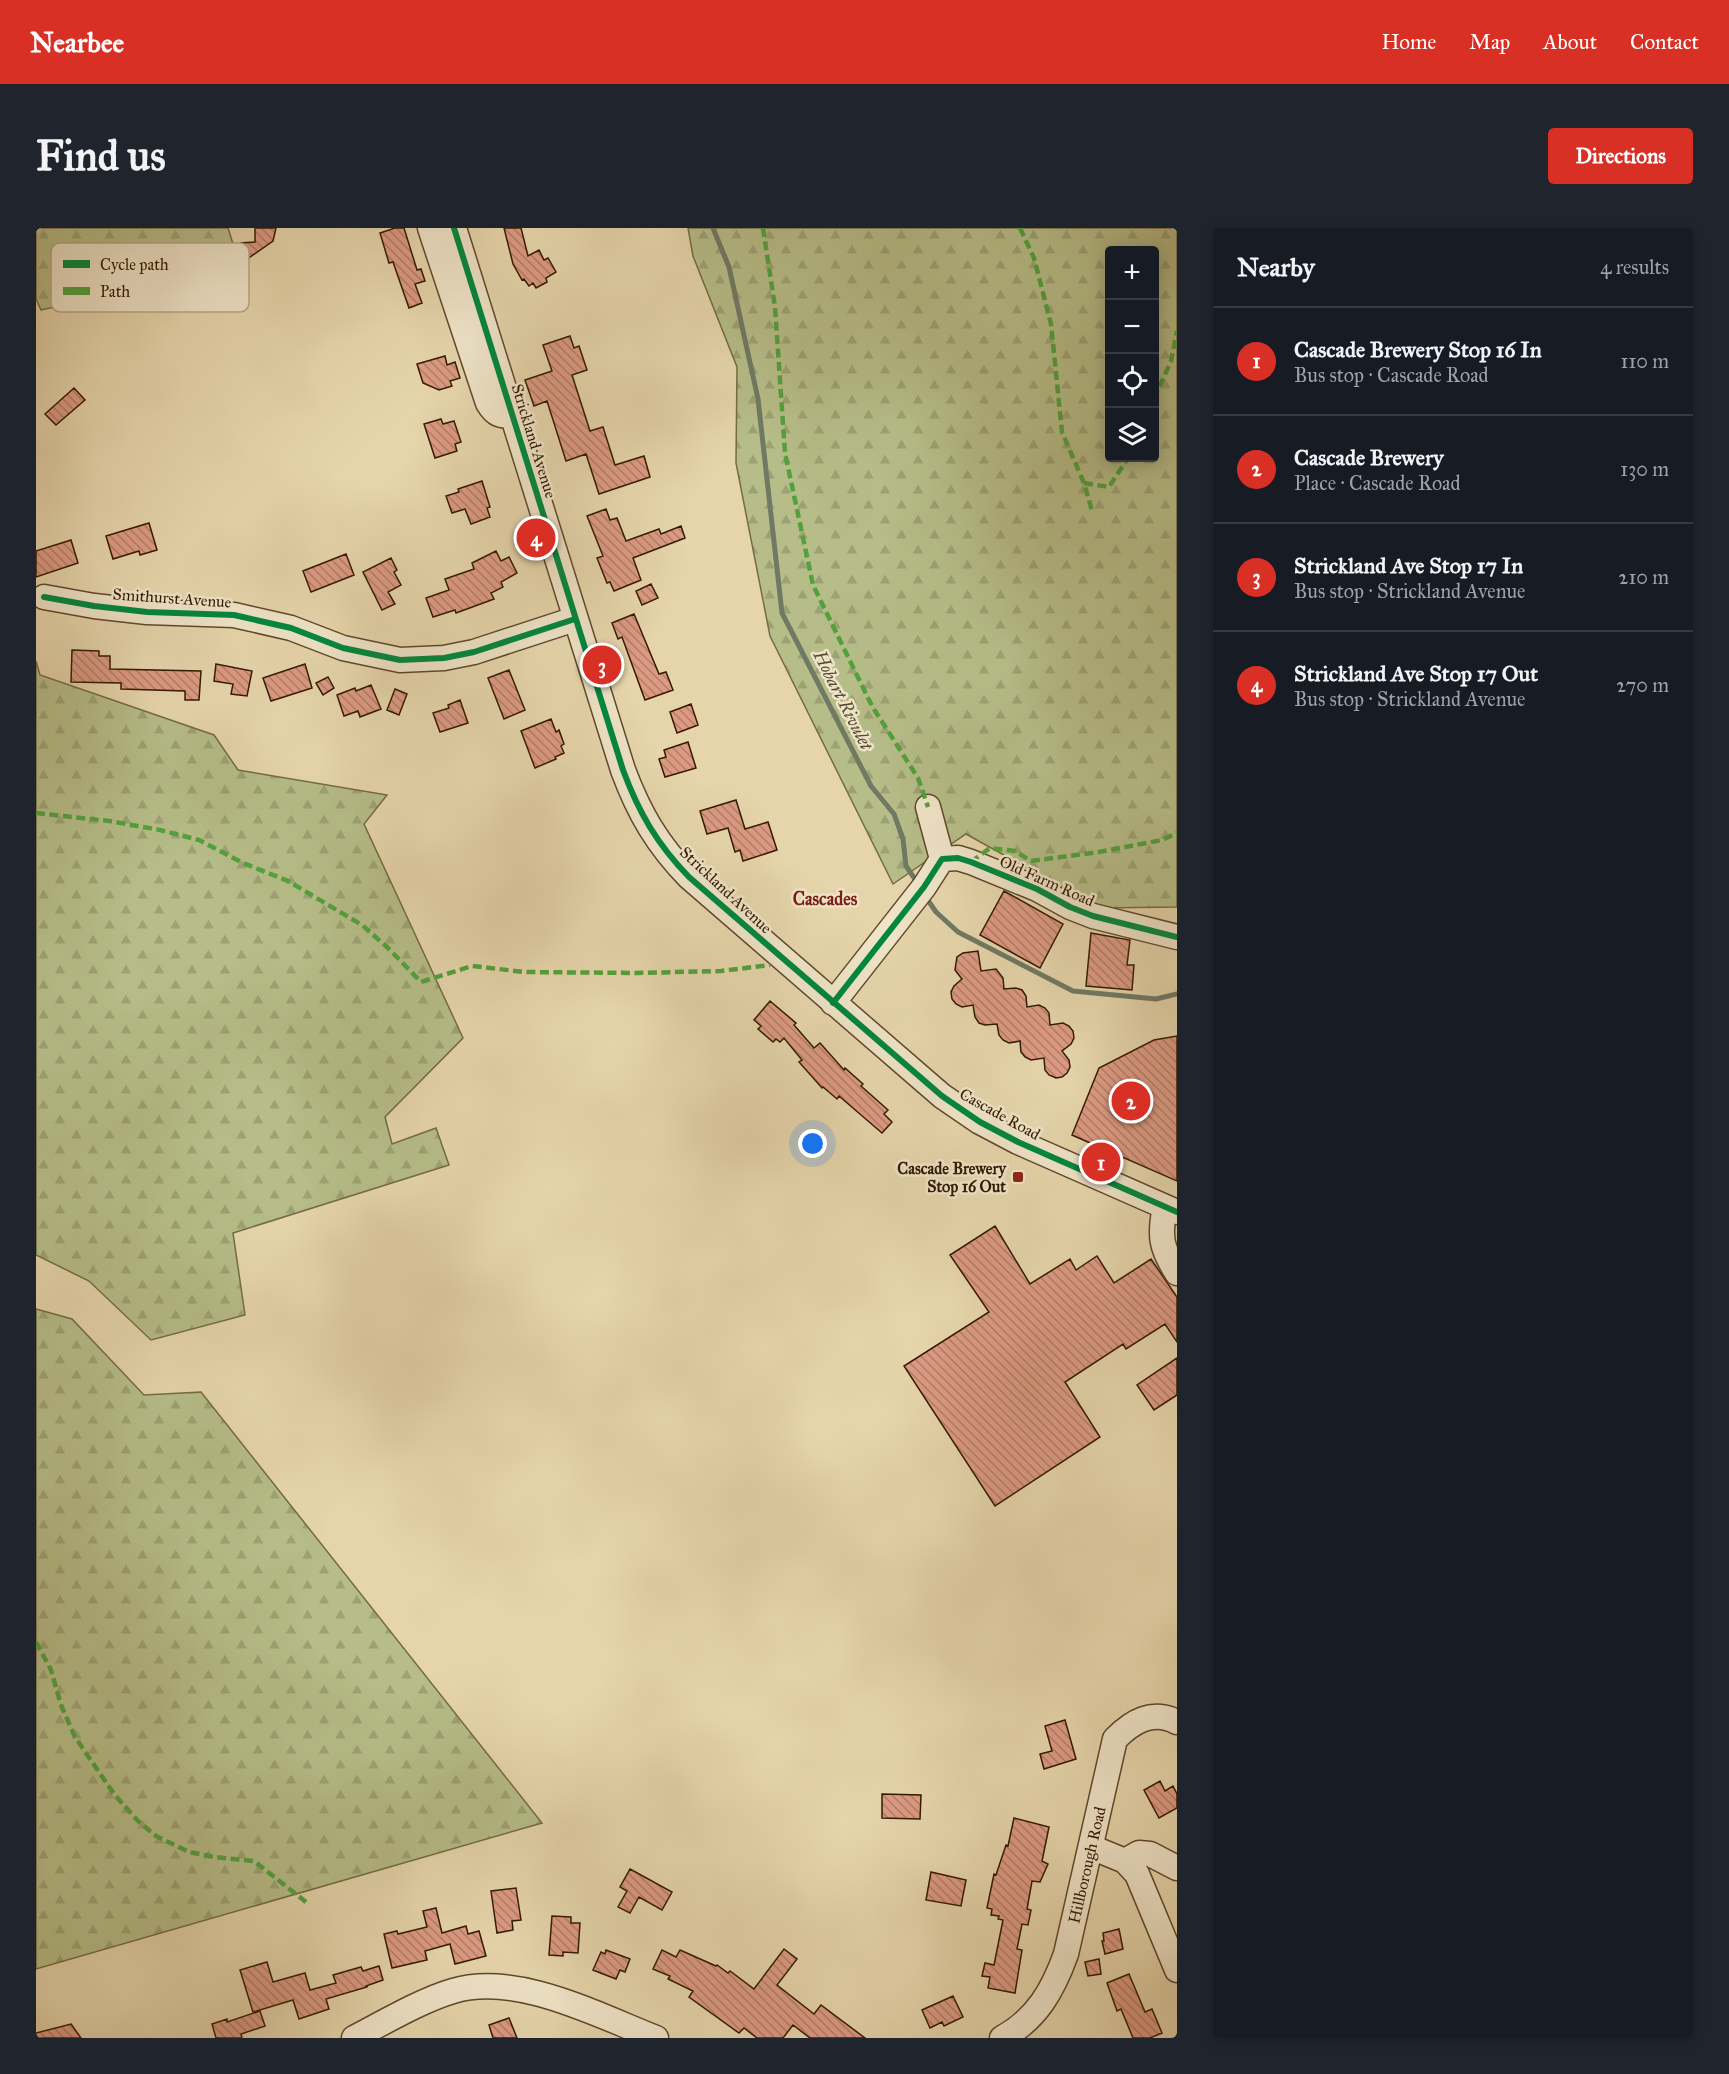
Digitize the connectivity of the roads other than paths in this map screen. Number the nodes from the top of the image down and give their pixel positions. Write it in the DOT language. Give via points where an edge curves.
graph roads {
  1 [pos="430,228"];
  2 [pos="454,228"];
  3 [pos="513,416"];
  4 [pos="44,597"];
  5 [pos="575,619"];
  6 [pos="928,807"];
  7 [pos="942,859"];
  8 [pos="1177,937"];
  9 [pos="833,1003"];
  10 [pos="1171,1210"];
  11 [pos="1177,1274"];
  12 [pos="1177,1722"];
  13 [pos="1091,1847"];
  14 [pos="1125,1861"];
  15 [pos="1177,1868"];
  16 [pos="1177,1970"];
  17 [pos="354,2038"];
  18 [pos="656,2038"];
  19 [pos="1002,2038"];
  1 -- 3 [label="street, Strickland Avenue" via="488,403 493,413"];
  2 -- 3 [label="street, Strickland Avenue"];
  3 -- 5 [label="street, Strickland Avenue"];
  4 -- 5 [label="street, Smithurst Avenue" via="147,612 234,615 291,628 343,648 400,660 474,652"];
  5 -- 9 [label="street, Strickland Avenue" via="623,770 650,829 689,877"];
  6 -- 7 [label="street"];
  7 -- 8 [label="street, Old Farm Road" via="971,862 1093,916"];
  7 -- 9 [label="street"];
  9 -- 10 [label="street, Cascade Road" via="942,1096 980,1122 1018,1143"];
  10 -- 11 [label="street" via="1161,1226 1162,1242"];
  12 -- 13 [label="street, Hillborough Road" via="1159,1716 1142,1718 1114,1739"];
  13 -- 14 [label="street"];
  13 -- 19 [label="street, Hillborough Road" via="1059,1975 1039,2009"];
  14 -- 15 [label="street" via="1139,1853 1150,1854"];
  14 -- 16 [label="street" via="1137,1874"];
  17 -- 18 [label="street" via="438,1996 482,1987 545,1995"];
}
